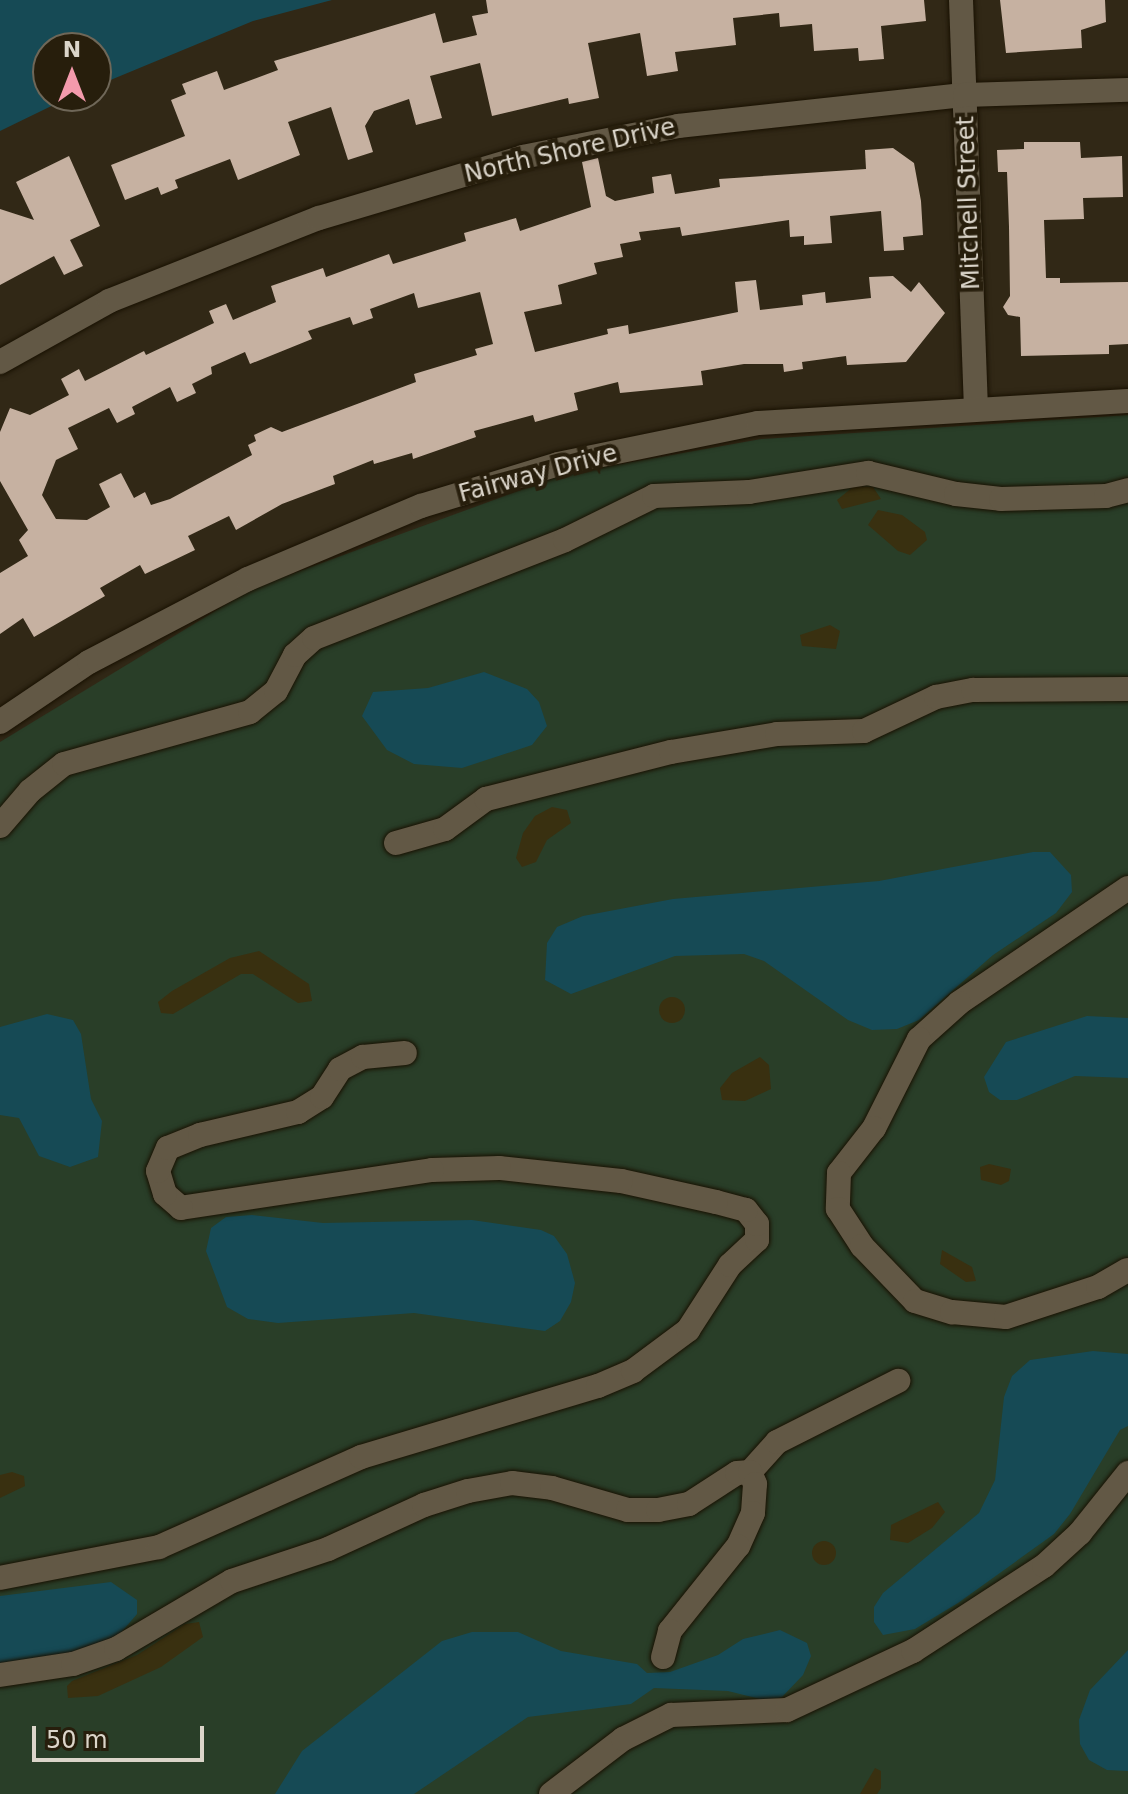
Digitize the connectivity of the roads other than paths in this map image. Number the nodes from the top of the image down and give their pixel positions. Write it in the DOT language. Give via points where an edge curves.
graph roads {
  1 [pos="961,0"];
  2 [pos="1128,90"];
  3 [pos="965,95"];
  4 [pos="0,362"];
  5 [pos="1128,401"];
  6 [pos="976,407"];
  7 [pos="1128,490"];
  8 [pos="1128,689"];
  9 [pos="0,722"];
  10 [pos="0,826"];
  11 [pos="396,843"];
  12 [pos="1128,888"];
  13 [pos="405,1053"];
  14 [pos="1128,1270"];
  15 [pos="898,1381"];
  16 [pos="750,1472"];
  17 [pos="1128,1473"];
  18 [pos="0,1578"];
  19 [pos="663,1657"];
  20 [pos="0,1675"];
  21 [pos="661,1694"];
  22 [pos="664,1718"];
  23 [pos="551,1794"];
  1 -- 3 [label="street, Mitchell Street"];
  2 -- 3 [label="street, North Shore Drive"];
  3 -- 4 [label="street, North Shore Drive" via="678,126 523,157 319,218 109,301"];
  3 -- 6 [label="street, Mitchell Street"];
  5 -- 6 [label="street, Fairway Drive"];
  6 -- 9 [label="street, Fairway Drive" via="758,423 558,464 421,506 248,579 89,662"];
  7 -- 10 [label="street" via="1106,496 1001,499 868,473 749,492 654,496 565,540 314,638 295,655 276,691 250,712 64,764 30,791"];
  8 -- 11 [label="street" via="973,690 936,697 864,731 777,734 671,752 486,799 445,829"];
  12 -- 14 [label="street" via="959,1003 919,1039 874,1128 839,1173 838,1209 862,1246 915,1301 952,1312 1006,1317 1098,1287"];
  13 -- 18 [label="street" via="363,1057 340,1069 322,1097 298,1112 168,1148 158,1171 165,1194 181,1208 432,1170 499,1168 621,1181 746,1210 757,1224 757,1240 730,1265 688,1330 633,1371 361,1457 159,1547"];
  15 -- 16 [label="street" via="777,1442"];
  16 -- 19 [label="street" via="755,1484 753,1513 738,1546 670,1631"];
  16 -- 20 [label="street" via="737,1473 689,1504 658,1510 628,1510 552,1488 512,1483 468,1491 328,1549 232,1581 116,1649 73,1664"];
  17 -- 22 [label="street" via="1080,1533 1044,1566 913,1651 787,1710"];
  21 -- 22 [label="street"];
  22 -- 23 [label="street" via="623,1739"];
}
